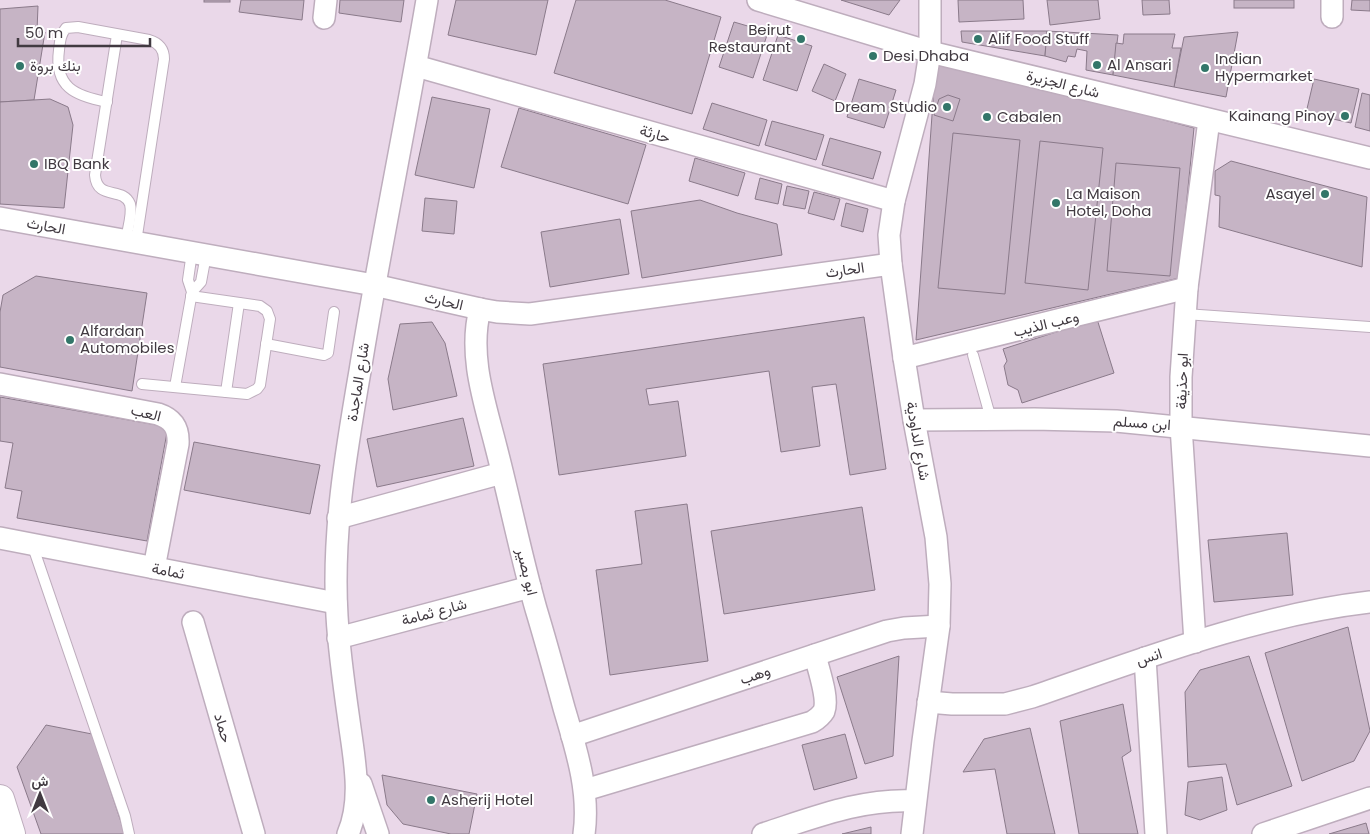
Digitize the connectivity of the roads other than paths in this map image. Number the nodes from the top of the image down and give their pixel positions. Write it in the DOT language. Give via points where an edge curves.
graph roads {
  1 [pos="427,0"];
  2 [pos="758,0"];
  3 [pos="930,0"];
  4 [pos="117,34"];
  5 [pos="930,52"];
  6 [pos="416,66"];
  7 [pos="107,102"];
  8 [pos="1209,120"];
  9 [pos="1370,158"];
  10 [pos="894,202"];
  11 [pos="0,218"];
  12 [pos="131,242"];
  13 [pos="199,254"];
  14 [pos="891,264"];
  15 [pos="374,285"];
  16 [pos="1187,288"];
  17 [pos="191,294"];
  18 [pos="239,303"];
  19 [pos="480,309"];
  20 [pos="334,312"];
  21 [pos="1185,314"];
  22 [pos="1370,326"];
  23 [pos="266,344"];
  24 [pos="972,354"];
  25 [pos="904,358"];
  26 [pos="0,384"];
  27 [pos="142,384"];
  28 [pos="175,387"];
  29 [pos="226,392"];
  30 [pos="991,419"];
  31 [pos="914,420"];
  32 [pos="1181,426"];
  33 [pos="1370,446"];
  34 [pos="502,472"];
  35 [pos="338,518"];
  36 [pos="0,538"];
  37 [pos="32,544"];
  38 [pos="154,568"];
  39 [pos="530,587"];
  40 [pos="1370,602"];
  41 [pos="336,603"];
  42 [pos="192,622"];
  43 [pos="939,626"];
  44 [pos="338,638"];
  45 [pos="1195,642"];
  46 [pos="815,655"];
  47 [pos="1146,658"];
  48 [pos="928,702"];
  49 [pos="572,736"];
  50 [pos="355,767"];
  51 [pos="585,790"];
  52 [pos="1370,798"];
  53 [pos="0,799"];
  54 [pos="915,801"];
  55 [pos="11,834"];
  56 [pos="130,834"];
  57 [pos="254,834"];
  58 [pos="348,834"];
  59 [pos="378,834"];
  60 [pos="584,834"];
  61 [pos="763,834"];
  62 [pos="912,834"];
  63 [pos="1156,834"];
  64 [pos="1263,834"];
  1 -- 6 [label="street, شارع الماجدة"];
  2 -- 5 [label="street, شارع الجزيرة"];
  3 -- 5 [label="street, شارع الداودية"];
  4 -- 7 [label="lane"];
  4 -- 7 [label="lane" via="74,27 66,28 61,35 57,66 63,81 83,97"];
  4 -- 12 [label="lane" via="154,42 164,54"];
  5 -- 8 [label="street, شارع الجزيرة"];
  5 -- 10 [label="street, شارع الداودية" via="923,97"];
  6 -- 10 [label="street, حارثة"];
  6 -- 15 [label="street, شارع الماجدة"];
  7 -- 12 [label="lane" via="96,179 102,189 122,195 130,204"];
  8 -- 9 [label="street, شارع الجزيرة"];
  8 -- 16 [label="street, ابو حذيفة"];
  10 -- 14 [label="street, شارع الداودية" via="889,235"];
  11 -- 12 [label="street, الحارث"];
  12 -- 13 [label="street, الحارث"];
  13 -- 15 [label="street, الحارث"];
  13 -- 17 [label="lane" via="188,280"];
  14 -- 19 [label="street, الحارث" via="530,314"];
  14 -- 25 [label="street, شارع الداودية"];
  15 -- 19 [label="street, الحارث"];
  15 -- 35 [label="street, شارع الماجدة"];
  16 -- 21 [label="street, ابو حذيفة"];
  16 -- 25 [label="street, وعب الذيب"];
  17 -- 18 [label="lane"];
  17 -- 28 [label="lane"];
  18 -- 23 [label="lane" via="260,306 267,311 270,319"];
  18 -- 29 [label="lane"];
  19 -- 34 [label="street, ابو بصير" via="477,363"];
  20 -- 23 [label="lane" via="328,353 324,355"];
  21 -- 22 [label="lane"];
  21 -- 32 [label="street, ابو حذيفة"];
  23 -- 29 [label="lane" via="257,389 247,394"];
  24 -- 30 [label="lane"];
  25 -- 31 [label="street, شارع الداودية"];
  26 -- 38 [label="street, العب" via="158,414 173,422 178,444"];
  27 -- 28 [label="lane"];
  28 -- 29 [label="lane"];
  30 -- 31 [label="street, ابن مسلم"];
  30 -- 32 [label="street, ابن مسلم" via="1116,421"];
  31 -- 43 [label="street, شارع الداودية" via="936,537"];
  32 -- 33 [label="street, ابن مسلم"];
  32 -- 45 [label="street, ابو حذيفة"];
  34 -- 35 [label="street"];
  34 -- 39 [label="street, ابو بصير"];
  35 -- 41 [label="street, شارع الماجدة"];
  36 -- 37 [label="street, ثمامة"];
  37 -- 38 [label="street, ثمامة"];
  37 -- 56 [label="lane"];
  38 -- 41 [label="street, ثمامة"];
  39 -- 44 [label="street, شارع ثمامة"];
  39 -- 49 [label="street, ابو بصير"];
  40 -- 45 [label="street, انس" via="1307,613"];
  41 -- 44 [label="street, شارع الماجدة"];
  42 -- 57 [label="street, حماد"];
  43 -- 46 [label="street, وهب" via="887,631"];
  43 -- 48 [label="street, شارع الداودية"];
  44 -- 50 [label="street, شارع الماجدة"];
  45 -- 47 [label="street, انس"];
  46 -- 49 [label="street, وهب"];
  46 -- 51 [label="street" via="826,700 821,716 812,722"];
  47 -- 48 [label="street, انس" via="1005,704"];
  47 -- 63 [label="street"];
  48 -- 54 [label="street, شارع الداودية"];
  49 -- 51 [label="street, ابو بصير"];
  50 -- 58 [label="street, شارع الماجدة" via="356,802"];
  50 -- 59 [label="street, شارع الماجدة"];
  51 -- 60 [label="street, ابو بصير"];
  52 -- 64 [label="street"];
  53 -- 55 [label="highway"];
  54 -- 61 [label="street" via="856,805"];
  54 -- 62 [label="street, شارع الداودية"];
}
